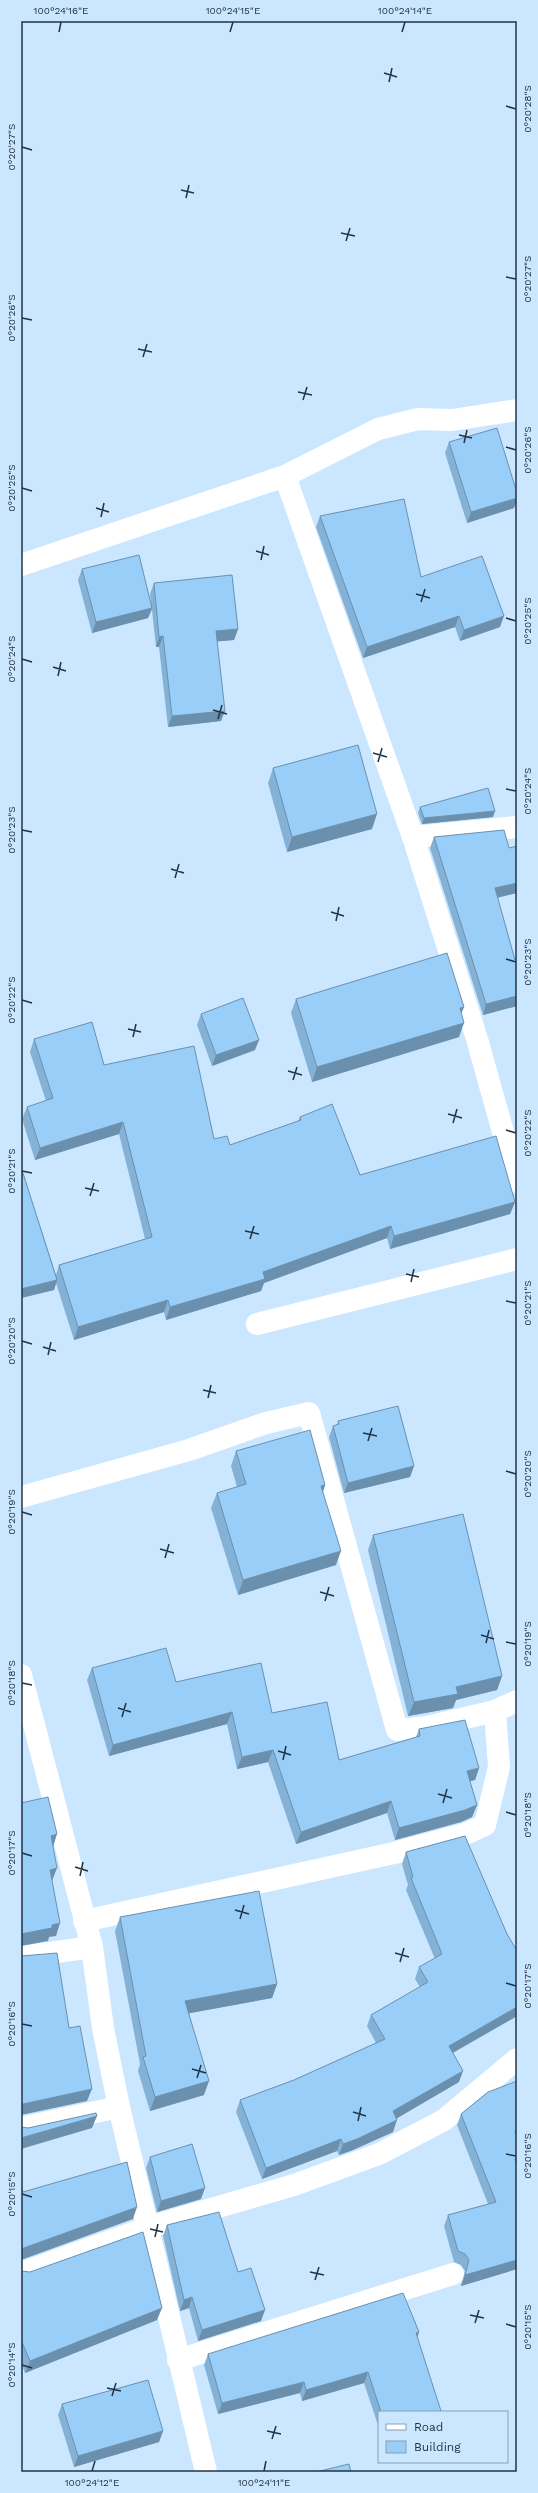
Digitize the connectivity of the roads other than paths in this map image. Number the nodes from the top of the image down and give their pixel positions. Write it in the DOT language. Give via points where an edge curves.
graph roads {
  1 [pos="517,410"];
  2 [pos="285,476"];
  3 [pos="21,565"];
  4 [pos="517,827"];
  5 [pos="413,837"];
  6 [pos="517,1182"];
  7 [pos="517,1259"];
  8 [pos="257,1324"];
  9 [pos="21,1497"];
  10 [pos="21,1675"];
  11 [pos="517,1701"];
  12 [pos="495,1711"];
  13 [pos="84,1921"];
  14 [pos="92,1947"];
  15 [pos="21,1957"];
  16 [pos="517,2059"];
  17 [pos="119,2107"];
  18 [pos="21,2128"];
  19 [pos="149,2227"];
  20 [pos="21,2273"];
  21 [pos="453,2274"];
  22 [pos="178,2360"];
  23 [pos="206,2472"];
  1 -- 2 [label="street" via="452,420 418,419 378,429"];
  2 -- 3 [label="street"];
  2 -- 5 [label="street"];
  4 -- 5 [label="street"];
  5 -- 6 [label="street" via="477,1040"];
  7 -- 8 [label="street"];
  9 -- 12 [label="street" via="189,1450 266,1423 308,1413 396,1730 427,1727"];
  10 -- 13 [label="street"];
  11 -- 12 [label="street"];
  12 -- 13 [label="street" via="499,1767 485,1825 465,1834 394,1852"];
  13 -- 14 [label="street"];
  14 -- 15 [label="street"];
  14 -- 17 [label="street" via="103,2028"];
  16 -- 19 [label="street" via="444,2120 379,2154 294,2185"];
  17 -- 18 [label="street"];
  17 -- 19 [label="street"];
  19 -- 20 [label="street"];
  19 -- 22 [label="street"];
  21 -- 22 [label="street"];
  22 -- 23 [label="street"];
}
